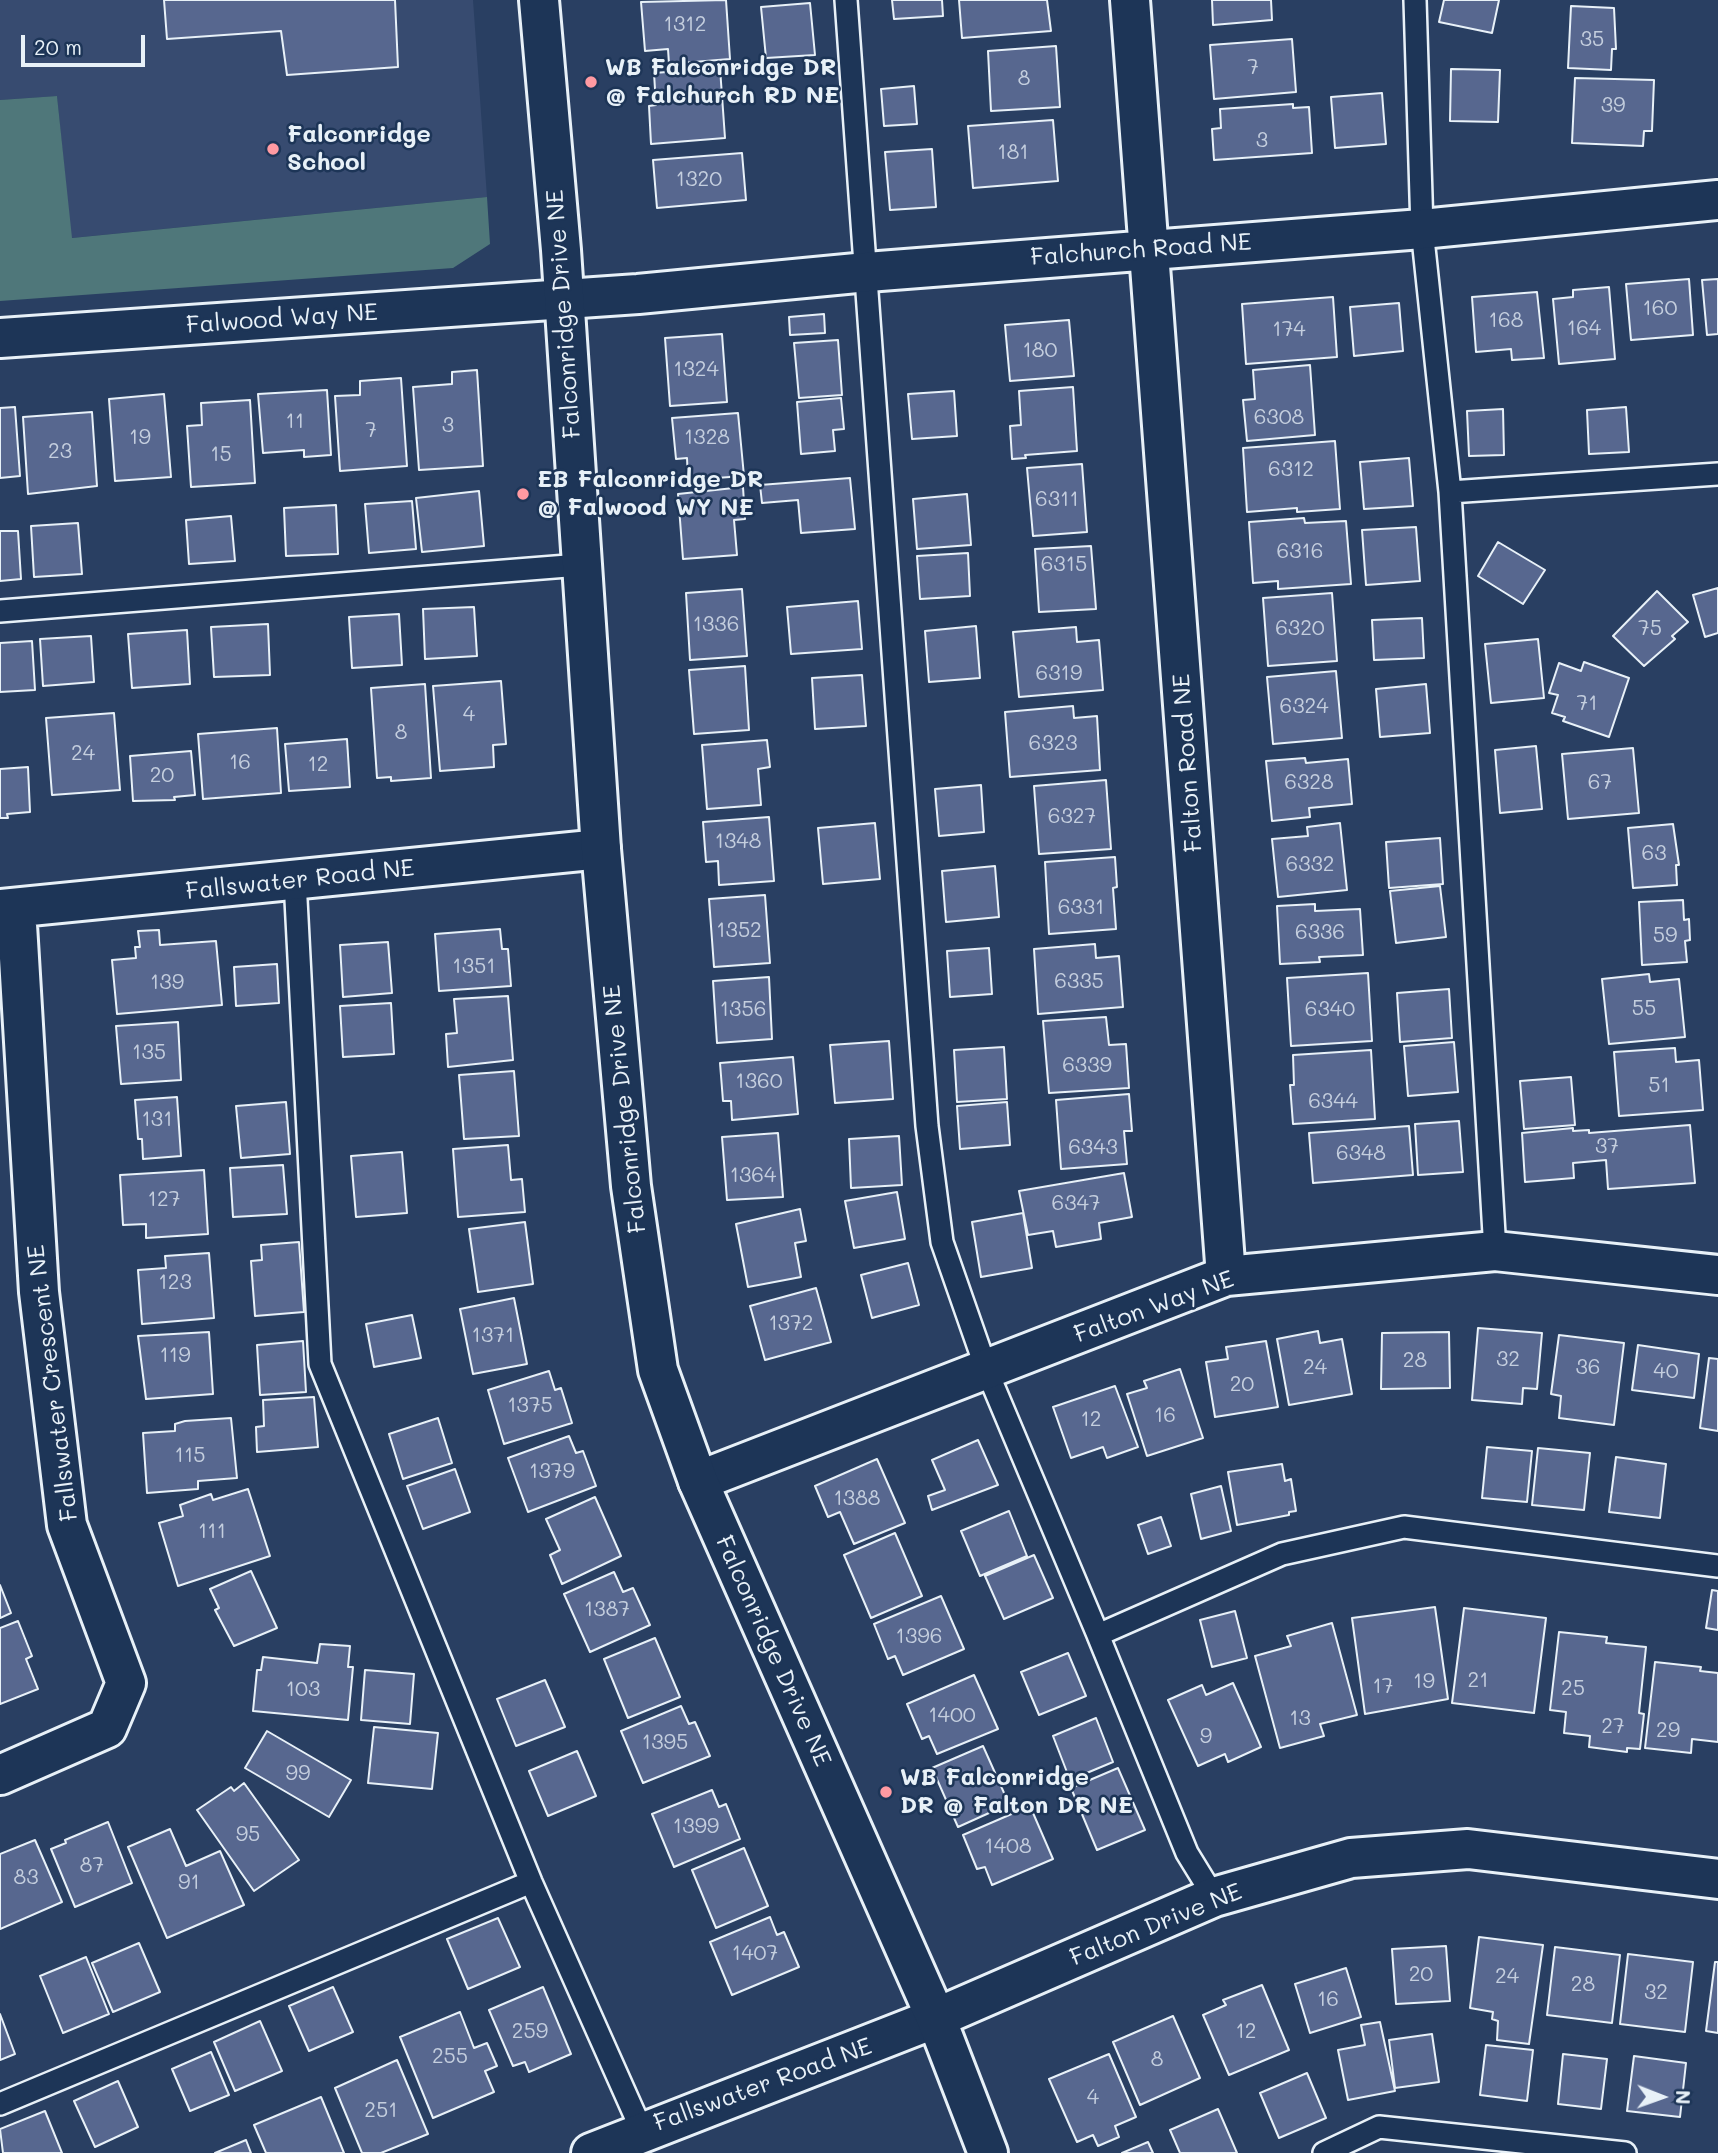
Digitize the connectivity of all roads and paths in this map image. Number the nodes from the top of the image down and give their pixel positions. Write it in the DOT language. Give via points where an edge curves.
graph roads {
  1 [pos="539,0"];
  2 [pos="846,0"];
  3 [pos="1130,0"];
  4 [pos="1415,0"];
  5 [pos="1718,200"];
  6 [pos="1422,229"];
  7 [pos="1151,250"];
  8 [pos="867,272"];
  9 [pos="563,299"];
  10 [pos="0,338"];
  11 [pos="1718,474"];
  12 [pos="1450,492"];
  13 [pos="580,565"];
  14 [pos="0,611"];
  15 [pos="601,849"];
  16 [pos="295,880"];
  17 [pos="8,909"];
  18 [pos="1495,1251"];
  19 [pos="1718,1275"];
  20 [pos="1226,1276"];
  21 [pos="986,1371"];
  22 [pos="698,1481"];
  23 [pos="1718,1566"];
  24 [pos="1098,1635"];
  25 [pos="0,1775"];
  26 [pos="1718,1879"];
  27 [pos="531,1882"];
  28 [pos="1214,1897"];
  29 [pos="936,2018"];
  30 [pos="0,2104"];
  31 [pos="642,2131"];
  32 [pos="591,2153"];
  33 [pos="988,2153"];
  34 [pos="1324,2153"];
  35 [pos="1625,2153"];
  1 -- 9 [label="street, Falconridge Drive NE"];
  2 -- 8 [label="lane"];
  3 -- 7 [label="street, Falton Road NE"];
  4 -- 6 [label="lane"];
  5 -- 6 [label="street, Falchurch Road NE"];
  6 -- 7 [label="street, Falchurch Road NE"];
  6 -- 12 [label="lane"];
  7 -- 8 [label="street, Falchurch Road NE"];
  7 -- 20 [label="street, Falton Road NE"];
  8 -- 9 [label="street, Falchurch Road NE"];
  8 -- 21 [label="lane" via="927,1126 942,1242"];
  9 -- 10 [label="street, Falwood Way NE"];
  9 -- 13 [label="street, Falconridge Drive NE"];
  11 -- 12 [label="lane"];
  12 -- 18 [label="lane"];
  13 -- 14 [label="lane"];
  13 -- 15 [label="street, Falconridge Drive NE"];
  15 -- 16 [label="street, Fallswater Road NE"];
  15 -- 22 [label="street, Falconridge Drive NE" via="631,1186 658,1370"];
  16 -- 17 [label="street, Fallswater Road NE"];
  16 -- 27 [label="lane" via="320,1364"];
  17 -- 25 [label="street, Fallswater Crescent NE" via="39,1292 67,1525 126,1683 107,1728"];
  18 -- 19 [label="street, Falton Way NE"];
  18 -- 20 [label="street, Falton Way NE"];
  20 -- 21 [label="street, Falton Way NE"];
  21 -- 22 [label="street, Falton Way NE"];
  21 -- 24 [label="lane"];
  22 -- 29 [label="street, Falconridge Drive NE"];
  23 -- 24 [label="lane" via="1404,1527 1282,1553"];
  24 -- 28 [label="lane" via="1187,1853"];
  26 -- 28 [label="street, Falton Drive NE" via="1468,1849 1351,1858"];
  27 -- 30 [label="lane"];
  27 -- 31 [label="lane"];
  28 -- 29 [label="street, Falton Drive NE"];
  29 -- 31 [label="street, Fallswater Road NE"];
  29 -- 33 [label="street, Falconridge Drive NE"];
  31 -- 32 [label="street, Fallswater Road NE"];
  34 -- 35 [label="lane" via="1380,2127"];
}
